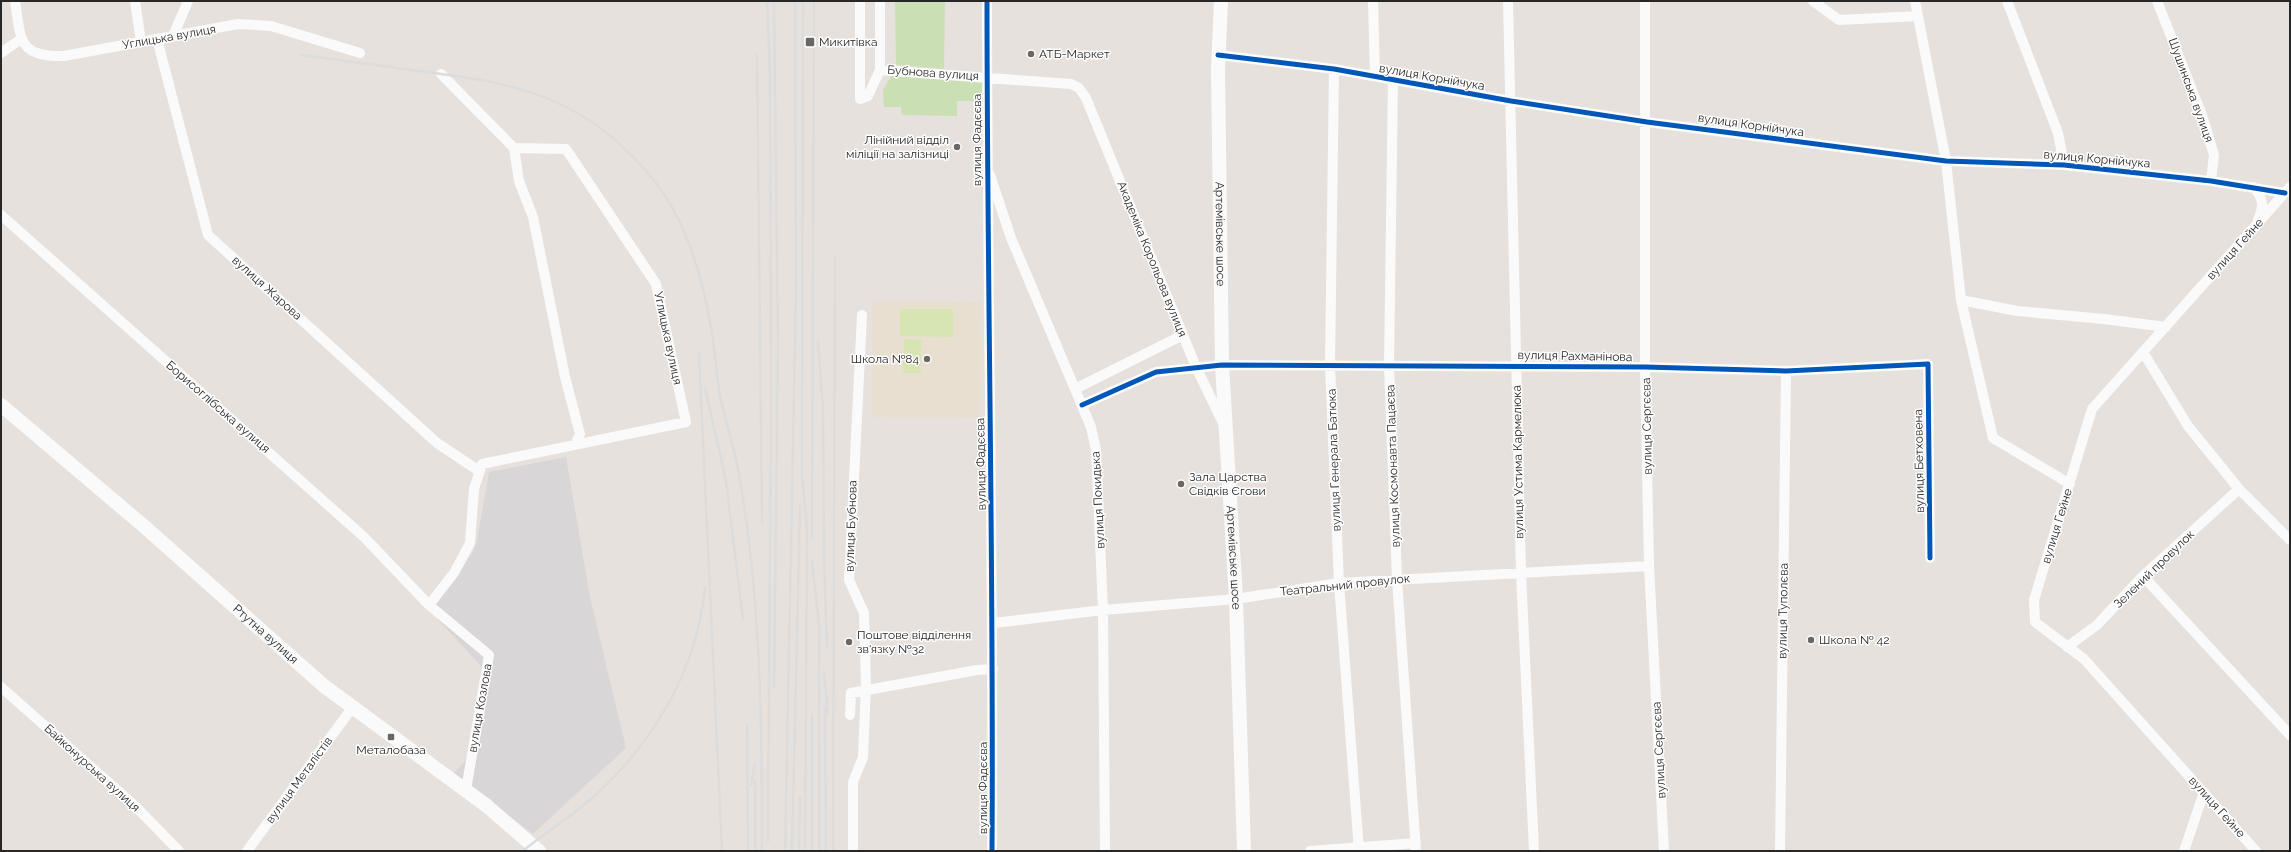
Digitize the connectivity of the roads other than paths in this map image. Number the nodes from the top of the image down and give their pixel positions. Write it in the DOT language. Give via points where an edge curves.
graph roads {
  1 [pos="15,1"];
  2 [pos="135,1"];
  3 [pos="188,1"];
  4 [pos="860,1"];
  5 [pos="880,1"];
  6 [pos="987,1"];
  7 [pos="1221,1"];
  8 [pos="1373,1"];
  9 [pos="1508,1"];
  10 [pos="1645,1"];
  11 [pos="1813,1"];
  12 [pos="1915,1"];
  13 [pos="2007,1"];
  14 [pos="2157,1"];
  15 [pos="1918,16"];
  16 [pos="173,36"];
  17 [pos="157,39"];
  18 [pos="21,40"];
  19 [pos="141,42"];
  20 [pos="1,53"];
  21 [pos="360,53"];
  22 [pos="1218,55"];
  23 [pos="1334,69"];
  24 [pos="880,70"];
  25 [pos="441,74"];
  26 [pos="1375,76"];
  27 [pos="986,77"];
  28 [pos="1393,80"];
  29 [pos="1079,88"];
  30 [pos="1511,102"];
  31 [pos="1647,122"];
  32 [pos="514,148"];
  33 [pos="1946,161"];
  34 [pos="2064,165"];
  35 [pos="988,169"];
  36 [pos="2211,181"];
  37 [pos="2253,187"];
  38 [pos="2287,190"];
  39 [pos="1,216"];
  40 [pos="2256,226"];
  41 [pos="1961,300"];
  42 [pos="862,315"];
  43 [pos="2166,327"];
  44 [pos="1183,335"];
  45 [pos="2143,352"];
  46 [pos="1928,364"];
  47 [pos="1222,365"];
  48 [pos="1330,365"];
  49 [pos="1515,365"];
  50 [pos="1388,366"];
  51 [pos="1196,367"];
  52 [pos="1645,367"];
  53 [pos="1786,371"];
  54 [pos="1075,388"];
  55 [pos="1082,405"];
  56 [pos="3,410"];
  57 [pos="1226,431"];
  58 [pos="575,445"];
  59 [pos="480,468"];
  60 [pos="2070,484"];
  61 [pos="2239,489"];
  62 [pos="2290,540"];
  63 [pos="1930,558"];
  64 [pos="1650,566"];
  65 [pos="1520,573"];
  66 [pos="2143,576"];
  67 [pos="1397,579"];
  68 [pos="1339,583"];
  69 [pos="1236,599"];
  70 [pos="429,605"];
  71 [pos="1103,610"];
  72 [pos="994,623"];
  73 [pos="2067,647"];
  74 [pos="993,670"];
  75 [pos="1,687"];
  76 [pos="866,692"];
  77 [pos="352,708"];
  78 [pos="850,715"];
  79 [pos="2290,735"];
  80 [pos="466,790"];
  81 [pos="2204,792"];
  82 [pos="1416,847"];
  83 [pos="1358,849"];
  84 [pos="180,851"];
  85 [pos="247,851"];
  86 [pos="539,851"];
  87 [pos="853,851"];
  88 [pos="992,851"];
  89 [pos="1105,851"];
  90 [pos="1244,851"];
  91 [pos="1310,851"];
  92 [pos="1534,851"];
  93 [pos="1664,851"];
  94 [pos="1780,851"];
  95 [pos="2184,851"];
  96 [pos="2256,851"];
  1 -- 18 [label="street"];
  2 -- 19 [label="street"];
  3 -- 16 [label="street"];
  4 -- 24 [label="street, Бубнова вулиця" via="860,99 868,96"];
  5 -- 24 [label="street, Бубнова вулиця"];
  6 -- 27 [label="street, вулиця Фадєєва"];
  7 -- 22 [label="main road, Артемівське шосе"];
  8 -- 26 [label="street"];
  9 -- 30 [label="street, вулиця Устима Кармелюка"];
  10 -- 31 [label="street, вулиця Сергєєва"];
  11 -- 15 [label="street" via="1839,20"];
  12 -- 15 [label="street"];
  13 -- 34 [label="street" via="2058,132"];
  14 -- 36 [label="street, Шушинська вулиця" via="2202,115 2214,155"];
  15 -- 33 [label="street"];
  16 -- 17 [label="street, Углицька вулиця"];
  16 -- 21 [label="street, Углицька вулиця" via="238,24 271,26"];
  17 -- 19 [label="street, Углицька вулиця"];
  17 -- 59 [label="street, вулиця Жарова" via="208,235 437,443"];
  18 -- 19 [label="street, Углицька вулиця" via="29,50 43,57 64,56"];
  18 -- 20 [label="street"];
  22 -- 23 [label="street, вулиця Корнійчука"];
  22 -- 47 [label="main road, Артемівське шосе"];
  23 -- 26 [label="street, вулиця Корнійчука"];
  23 -- 48 [label="street, вулиця Генерала Батюка"];
  24 -- 27 [label="street, Бубнова вулиця"];
  25 -- 32 [label="street"];
  26 -- 28 [label="street, вулиця Корнійчука"];
  27 -- 29 [label="street, Бубнова вулиця" via="1072,84"];
  27 -- 35 [label="street, вулиця Фадєєва"];
  28 -- 30 [label="street, вулиця Корнійчука"];
  28 -- 50 [label="street, вулиця Космонавта Пацаєва"];
  29 -- 44 [label="street, Академіка Корольова вулиця" via="1086,98"];
  30 -- 31 [label="street, вулиця Корнійчука"];
  30 -- 49 [label="street, вулиця Устима Кармелюка"];
  31 -- 33 [label="street, вулиця Корнійчука"];
  31 -- 52 [label="street, вулиця Сергєєва"];
  32 -- 58 [label="street" via="519,181 533,217 565,377 580,434"];
  32 -- 58 [label="street, Углицька вулиця" via="566,149 656,284 686,422"];
  33 -- 34 [label="street, вулиця Корнійчука"];
  33 -- 41 [label="street"];
  34 -- 36 [label="street, вулиця Корнійчука"];
  35 -- 54 [label="street, вулиця Покидька" via="1011,238"];
  35 -- 72 [label="street, вулиця Фадєєва"];
  36 -- 37 [label="street, вулиця Корнійчука"];
  37 -- 38 [label="street, вулиця Корнійчука"];
  37 -- 40 [label="street" via="2263,200 2263,208"];
  38 -- 40 [label="street, вулиця Гейне"];
  39 -- 70 [label="street, Борисоглібська вулиця" via="364,537"];
  40 -- 43 [label="street, вулиця Гейне"];
  41 -- 43 [label="street" via="2017,311"];
  41 -- 60 [label="street" via="1993,438"];
  42 -- 76 [label="street, вулиця Бубнова" via="849,580 864,613"];
  43 -- 45 [label="street, вулиця Гейне"];
  44 -- 51 [label="street, Академіка Корольова вулиця"];
  44 -- 54 [label="street"];
  45 -- 60 [label="street, вулиця Гейне" via="2092,409"];
  45 -- 61 [label="street" via="2188,426"];
  46 -- 53 [label="street, вулиця Рахманінова"];
  46 -- 63 [label="street, вулиця Бетховена"];
  47 -- 48 [label="street, вулиця Рахманінова"];
  47 -- 51 [label="street, вулиця Рахманінова"];
  47 -- 57 [label="main road, Артемівське шосе"];
  48 -- 50 [label="street, вулиця Рахманінова"];
  48 -- 68 [label="street, вулиця Генерала Батюка"];
  49 -- 50 [label="street, вулиця Рахманінова"];
  49 -- 52 [label="street, вулиця Рахманінова"];
  49 -- 65 [label="street, вулиця Устима Кармелюка"];
  50 -- 67 [label="street, вулиця Космонавта Пацаєва"];
  51 -- 55 [label="street, вулиця Рахманінова" via="1156,372"];
  51 -- 57 [label="street, Академіка Корольова вулиця"];
  52 -- 53 [label="street, вулиця Рахманінова"];
  52 -- 64 [label="street, вулиця Сергєєва"];
  53 -- 94 [label="street, вулиця Туполєва"];
  54 -- 55 [label="street, вулиця Покидька"];
  55 -- 71 [label="street, вулиця Покидька" via="1096,450"];
  56 -- 77 [label="main road, Ртутна вулиця"];
  57 -- 69 [label="main road, Артемівське шосе"];
  58 -- 59 [label="street, Углицька вулиця"];
  59 -- 70 [label="street" via="474,489 470,543 454,573"];
  60 -- 73 [label="street, вулиця Гейне" via="2034,600 2035,622"];
  61 -- 62 [label="street"];
  61 -- 66 [label="street, Зелений провулок"];
  64 -- 65 [label="street, Театральний провулок"];
  64 -- 93 [label="street, вулиця Сергєєва"];
  65 -- 67 [label="street, Театральний провулок"];
  65 -- 92 [label="street, вулиця Устима Кармелюка"];
  66 -- 73 [label="street, Зелений провулок" via="2097,625"];
  66 -- 79 [label="street"];
  67 -- 68 [label="street, Театральний провулок"];
  67 -- 82 [label="street, вулиця Космонавта Пацаєва"];
  68 -- 69 [label="street, Театральний провулок"];
  68 -- 83 [label="street, вулиця Генерала Батюка"];
  69 -- 71 [label="street, Театральний провулок"];
  69 -- 90 [label="main road, Артемівське шосе"];
  70 -- 80 [label="street, вулиця Козлова" via="489,655"];
  71 -- 72 [label="street, Театральний провулок"];
  71 -- 89 [label="street, вулиця Покидька"];
  72 -- 74 [label="street, вулиця Фадєєва"];
  73 -- 81 [label="street, вулиця Гейне" via="2084,659"];
  74 -- 76 [label="street" via="977,670"];
  74 -- 88 [label="street, вулиця Фадєєва"];
  75 -- 84 [label="street, Байконурська вулиця" via="134,805"];
  76 -- 78 [label="street" via="851,693"];
  76 -- 87 [label="street, вулиця Бубнова" via="863,757 853,782"];
  77 -- 80 [label="main road, Ртутна вулиця"];
  77 -- 85 [label="street, вулиця Металістів"];
  80 -- 86 [label="main road, Ртутна вулиця"];
  81 -- 95 [label="street"];
  81 -- 96 [label="street, вулиця Гейне"];
  82 -- 83 [label="street"];
  83 -- 91 [label="street"];
}
